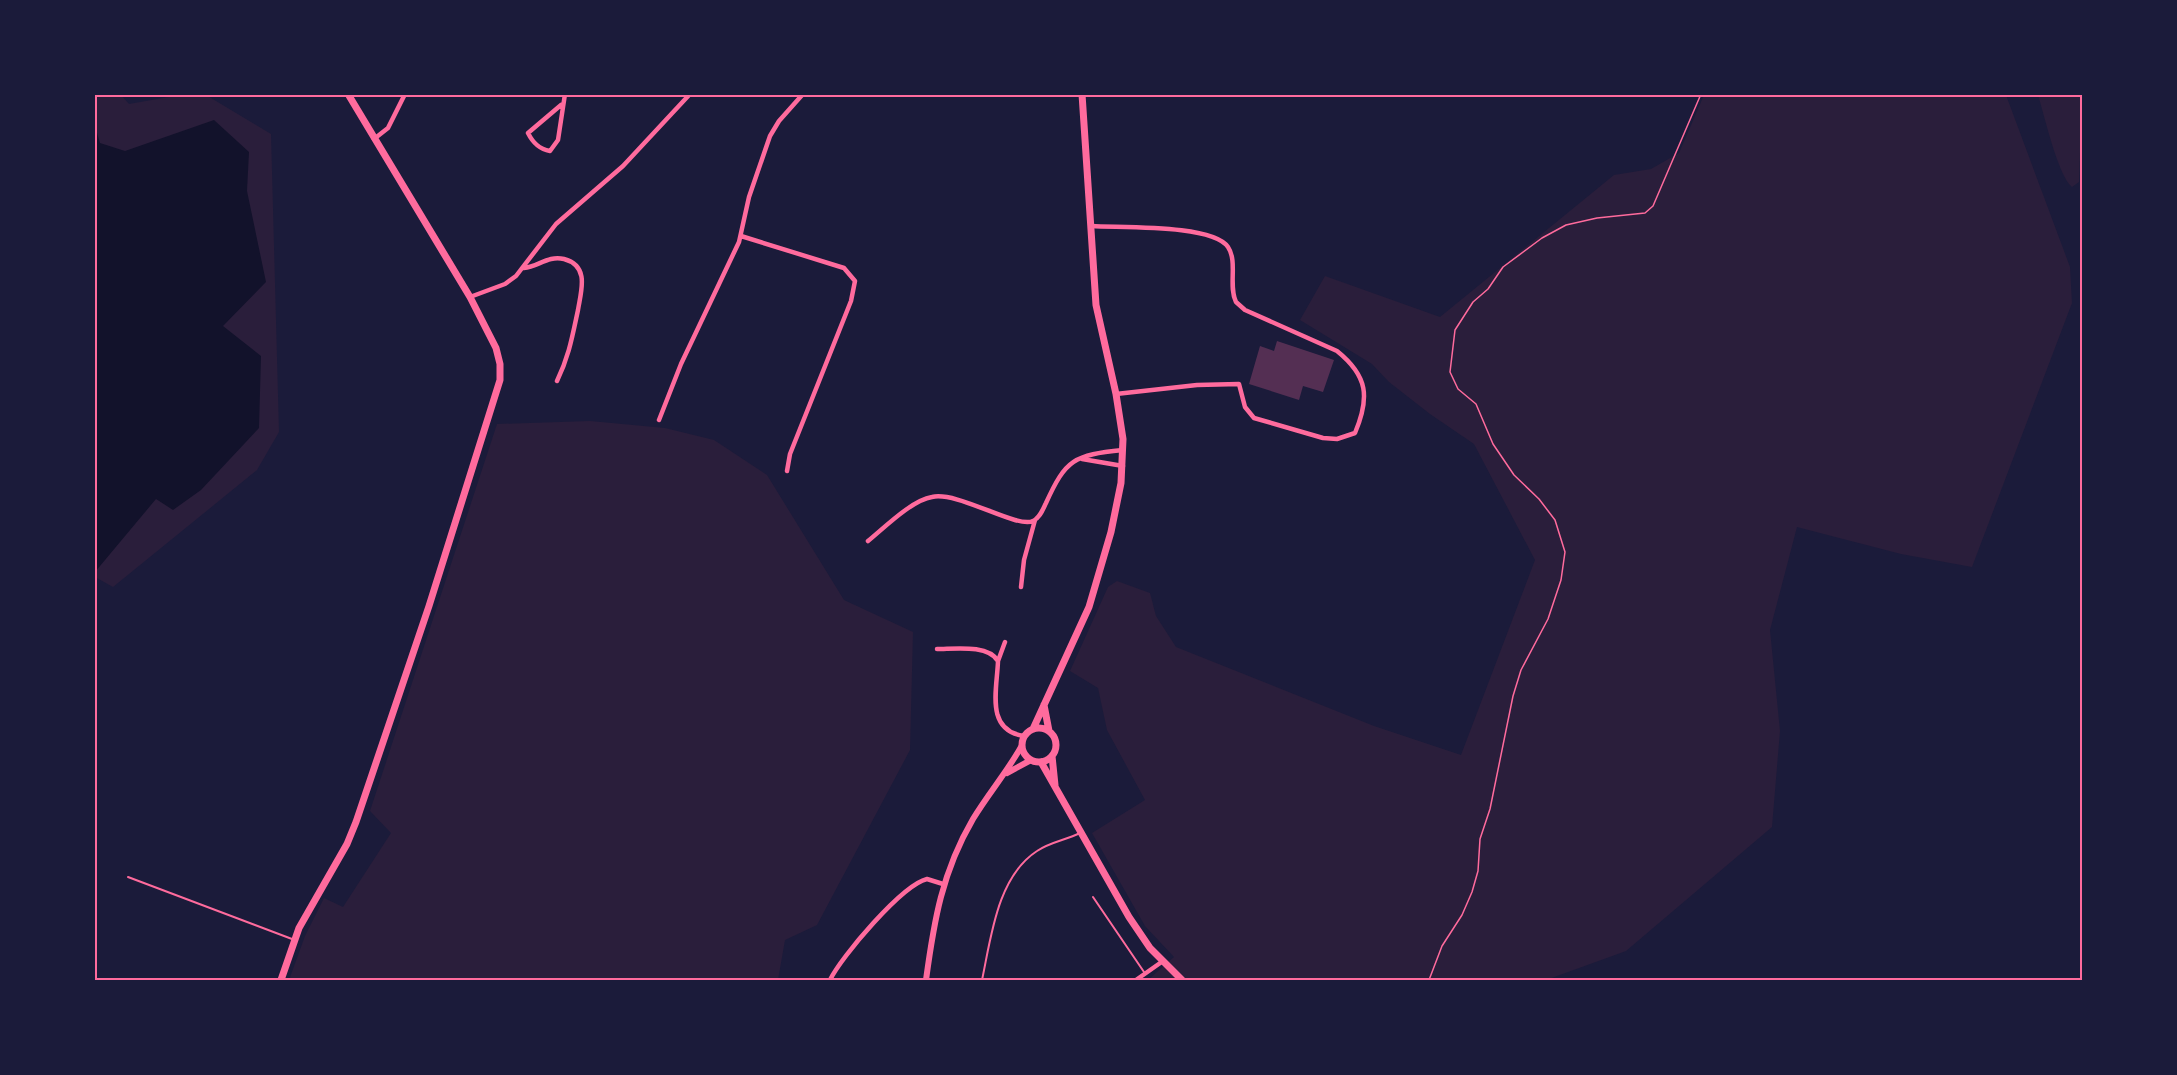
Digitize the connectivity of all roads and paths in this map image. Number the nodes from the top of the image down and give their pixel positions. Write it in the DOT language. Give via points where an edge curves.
graph roads {
  1 [pos="348,94"];
  2 [pos="405,94"];
  3 [pos="565,94"];
  4 [pos="690,94"];
  5 [pos="802,94"];
  6 [pos="1082,94"];
  7 [pos="1701,94"];
  8 [pos="561,105"];
  9 [pos="374,139"];
  10 [pos="1092,226"];
  11 [pos="741,236"];
  12 [pos="524,268"];
  13 [pos="470,297"];
  14 [pos="556,381"];
  15 [pos="1116,394"];
  16 [pos="659,420"];
  17 [pos="1123,450"];
  18 [pos="1080,458"];
  19 [pos="1123,466"];
  20 [pos="787,471"];
  21 [pos="1035,520"];
  22 [pos="867,541"];
  23 [pos="1021,587"];
  24 [pos="1005,642"];
  25 [pos="937,649"];
  26 [pos="998,661"];
  27 [pos="1044,705"];
  28 [pos="1033,729"];
  29 [pos="1049,731"];
  30 [pos="1024,736"];
  31 [pos="1021,747"];
  32 [pos="1052,756"];
  33 [pos="1031,760"];
  34 [pos="1041,762"];
  35 [pos="1006,773"];
  36 [pos="1055,785"];
  37 [pos="1080,833"];
  38 [pos="128,877"];
  39 [pos="943,884"];
  40 [pos="1093,897"];
  41 [pos="294,941"];
  42 [pos="1163,961"];
  43 [pos="1146,974"];
  44 [pos="281,981"];
  45 [pos="830,981"];
  46 [pos="926,981"];
  47 [pos="982,981"];
  48 [pos="1136,981"];
  49 [pos="1182,981"];
  50 [pos="1429,981"];
  1 -- 9 [label="main road"];
  2 -- 9 [label="street" via="388,128"];
  3 -- 8 [label="street"];
  4 -- 12 [label="street" via="623,166 556,224"];
  5 -- 11 [label="street" via="770,136 749,197"];
  6 -- 10 [label="main road"];
  7 -- 50 [label="path" via="1653,206 1645,213 1566,225 1542,238 1503,267 1455,330 1450,372 1458,389 1476,404 1493,444 1514,475 1555,520 1565,552 1562,580 1548,619 1521,670 1513,696 1480,839 1472,892 1442,945"];
  8 -- 8 [label="street" via="528,133 535,145 545,150 550,151 558,140"];
  9 -- 13 [label="main road"];
  10 -- 15 [label="main road" via="1096,305"];
  10 -- 15 [label="street" via="1190,231 1219,239 1228,247 1236,302 1245,310 1349,360 1364,387 1365,406 1355,433 1337,439 1254,417 1245,406 1239,384"];
  11 -- 16 [label="street"];
  11 -- 20 [label="street" via="844,268 855,281"];
  12 -- 13 [label="street" via="505,284"];
  12 -- 14 [label="street" via="556,258 571,262 581,273 583,288 572,346"];
  13 -- 41 [label="main road" via="496,348 500,380 356,822"];
  15 -- 17 [label="main road"];
  17 -- 18 [label="street"];
  17 -- 19 [label="main road"];
  18 -- 19 [label="street"];
  18 -- 21 [label="street" via="1061,472"];
  19 -- 27 [label="main road" via="1119,497 1089,607"];
  21 -- 22 [label="street" via="1020,522 956,500 930,497"];
  21 -- 23 [label="street"];
  24 -- 26 [label="street"];
  25 -- 26 [label="street" via="983,651"];
  26 -- 30 [label="street" via="999,723 1011,734"];
  27 -- 28 [label="main road"];
  27 -- 29 [label="main road"];
  28 -- 29 [label="main road"];
  28 -- 30 [label="main road"];
  29 -- 32 [label="main road" via="1055,740"];
  30 -- 31 [label="main road"];
  31 -- 33 [label="main road"];
  31 -- 35 [label="street"];
  32 -- 34 [label="main road"];
  32 -- 36 [label="main road"];
  33 -- 34 [label="main road"];
  33 -- 35 [label="street"];
  34 -- 36 [label="main road" via="1048,780"];
  35 -- 39 [label="street" via="973,820"];
  36 -- 37 [label="main road"];
  37 -- 42 [label="main road" via="1129,917"];
  37 -- 47 [label="lane" via="1036,852 1016,873 997,911"];
  38 -- 41 [label="lane"];
  39 -- 45 [label="street" via="927,879 912,886 859,939"];
  39 -- 46 [label="street"];
  40 -- 43 [label="lane"];
  41 -- 44 [label="main road"];
  42 -- 43 [label="street"];
  42 -- 49 [label="main road"];
  43 -- 48 [label="street"];
}
